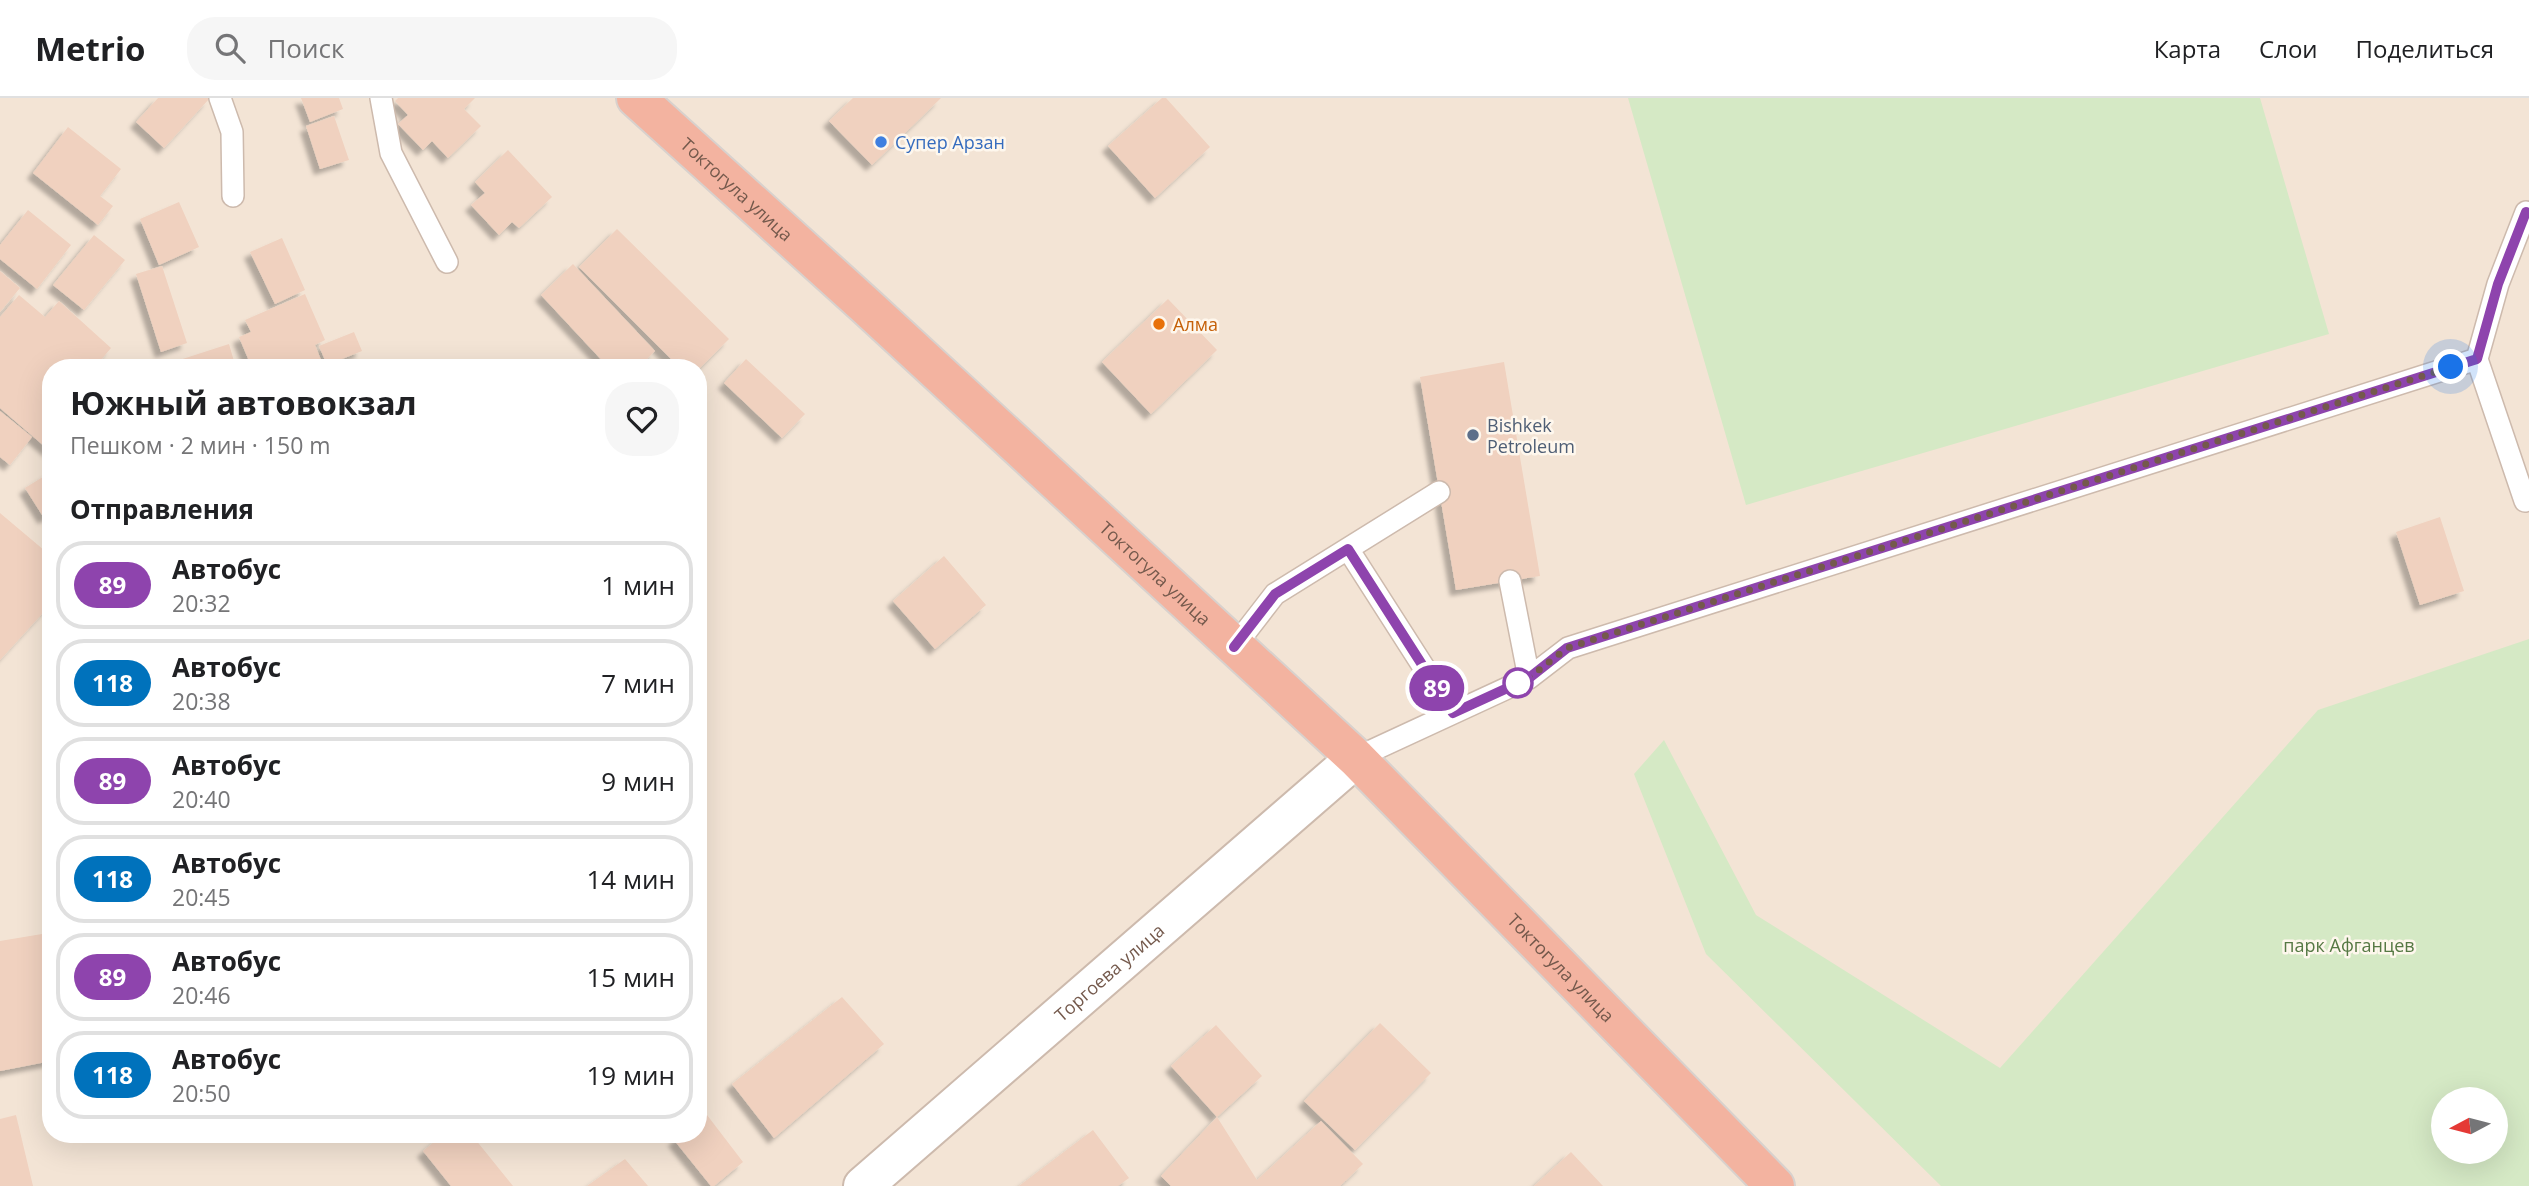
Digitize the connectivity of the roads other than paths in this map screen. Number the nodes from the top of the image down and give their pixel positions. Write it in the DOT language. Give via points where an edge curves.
graph roads {
  1 [pos="220,98"];
  2 [pos="381,98"];
  3 [pos="636,98"];
  4 [pos="233,196"];
  5 [pos="2526,212"];
  6 [pos="447,262"];
  7 [pos="2477,359"];
  8 [pos="1439,492"];
  9 [pos="2529,500"];
  10 [pos="1348,549"];
  11 [pos="1510,581"];
  12 [pos="1234,647"];
  13 [pos="1529,678"];
  14 [pos="1453,713"];
  15 [pos="1356,758"];
  16 [pos="863,1186"];
  17 [pos="1775,1186"];
  1 -- 4 [label="lane" via="232,132"];
  2 -- 6 [label="lane" via="391,153"];
  3 -- 12 [label="highway, Токтогула улица"];
  5 -- 7 [label="lane" via="2498,284"];
  7 -- 9 [label="lane" via="2525,501"];
  7 -- 13 [label="lane" via="1567,648"];
  8 -- 10 [label="lane"];
  10 -- 12 [label="lane" via="1275,594"];
  10 -- 14 [label="lane"];
  11 -- 13 [label="lane"];
  12 -- 15 [label="highway, Токтогула улица"];
  13 -- 14 [label="lane"];
  14 -- 15 [label="lane"];
  15 -- 16 [label="street, Торгоева улица"];
  15 -- 17 [label="highway, Токтогула улица"];
}
